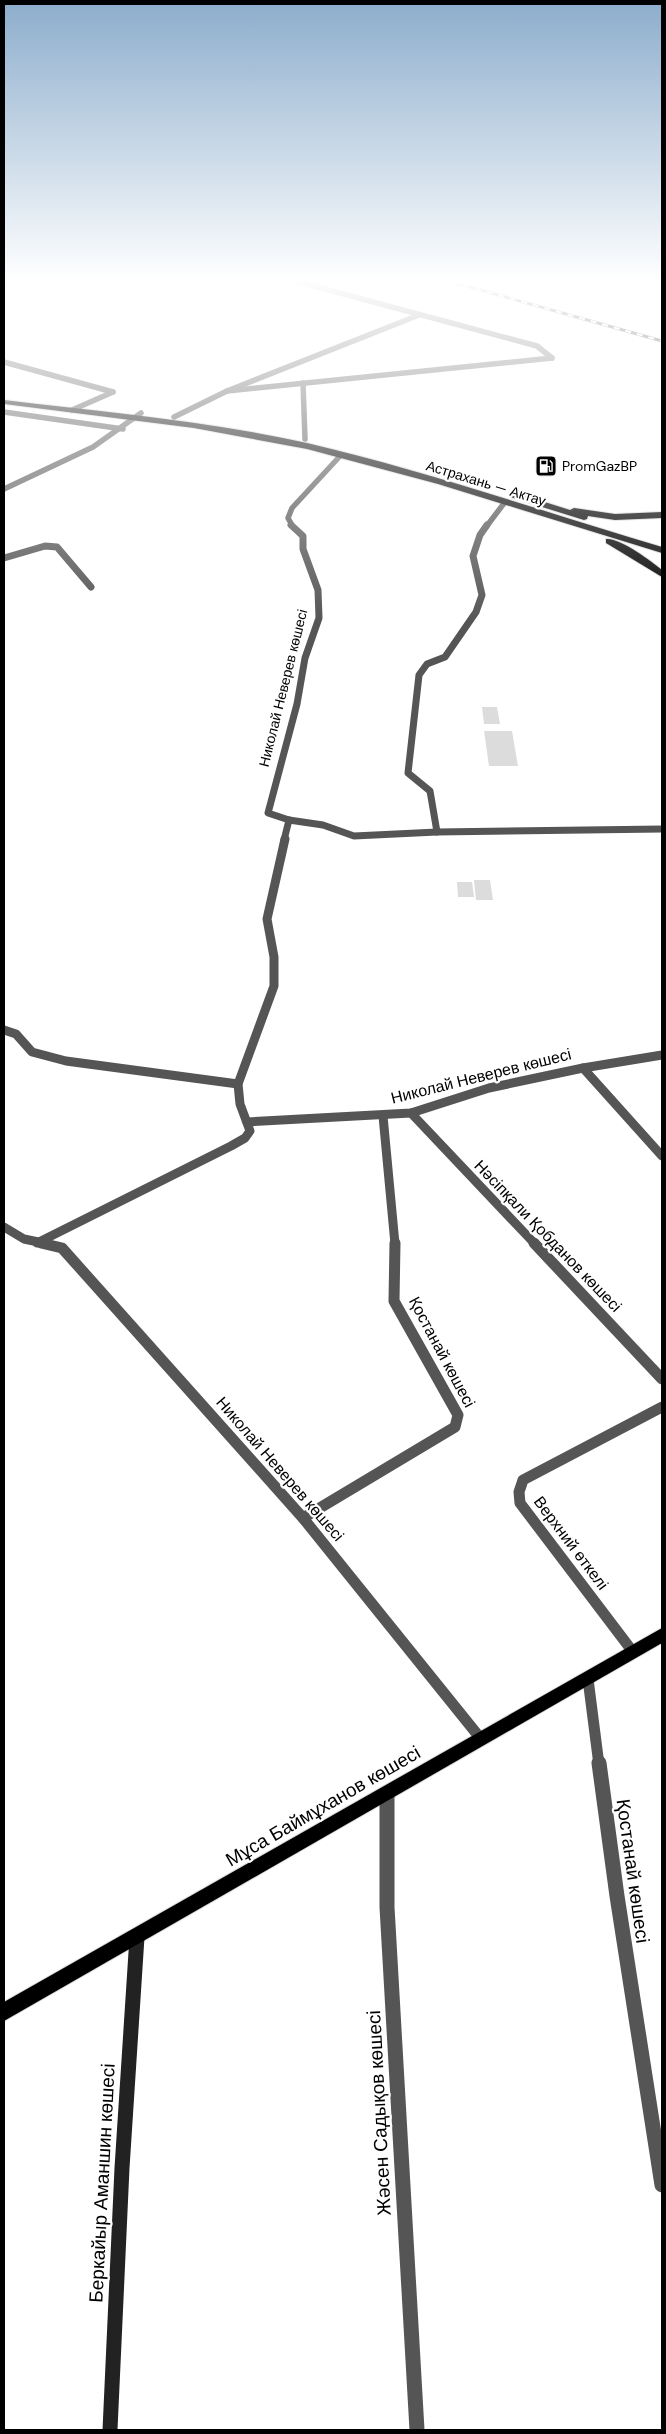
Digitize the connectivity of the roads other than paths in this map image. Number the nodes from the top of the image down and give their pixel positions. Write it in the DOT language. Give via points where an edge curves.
graph roads {
  1 [pos="15,396"];
  2 [pos="105,396"];
  3 [pos="218,396"];
  4 [pos="303,396"];
  5 [pos="4,402"];
  6 [pos="83,405"];
  7 [pos="72,410"];
  8 [pos="4,412"];
  9 [pos="138,416"];
  10 [pos="174,417"];
  11 [pos="123,429"];
  12 [pos="305,439"];
  13 [pos="341,455"];
  14 [pos="4,489"];
  15 [pos="505,502"];
  16 [pos="546,505"];
  17 [pos="533,512"];
  18 [pos="662,515"];
  19 [pos="662,541"];
  20 [pos="662,550"];
  21 [pos="4,558"];
  22 [pos="662,574"];
  23 [pos="91,587"];
  24 [pos="289,820"];
  25 [pos="662,829"];
  26 [pos="437,832"];
  27 [pos="4,1030"];
  28 [pos="662,1055"];
  29 [pos="583,1068"];
  30 [pos="238,1084"];
  31 [pos="411,1113"];
  32 [pos="383,1116"];
  33 [pos="247,1122"];
  34 [pos="662,1156"];
  35 [pos="4,1227"];
  36 [pos="37,1243"];
  37 [pos="662,1380"];
  38 [pos="662,1406"];
  39 [pos="303,1518"];
  40 [pos="662,1635"];
  41 [pos="633,1652"];
  42 [pos="588,1679"];
  43 [pos="480,1739"];
  44 [pos="387,1794"];
  45 [pos="137,1937"];
  46 [pos="4,2012"];
  47 [pos="662,2185"];
  48 [pos="110,2430"];
  49 [pos="417,2430"];
  1 -- 6 [label="highway, Астрахань — Актау"];
  2 -- 6 [label="street"];
  3 -- 10 [label="street"];
  4 -- 12 [label="street"];
  5 -- 7 [label="highway, Астрахань — Актау"];
  6 -- 7 [label="street"];
  6 -- 9 [label="highway, Астрахань — Актау"];
  7 -- 9 [label="highway, Астрахань — Актау"];
  8 -- 11 [label="street"];
  9 -- 10 [label="highway, Астрахань — Актау"];
  9 -- 11 [label="street"];
  9 -- 13 [label="highway, Астрахань — Актау"];
  10 -- 12 [label="highway, Астрахань — Актау"];
  11 -- 14 [label="street" via="80,454"];
  12 -- 16 [label="highway, Астрахань — Актау"];
  13 -- 15 [label="highway, Астрахань — Актау"];
  13 -- 24 [label="street, Николай Неверев көшесі" via="292,508 288,518 303,536 303,549 318,590 319,618 305,658 297,704 268,813"];
  15 -- 17 [label="highway, Астрахань — Актау"];
  15 -- 26 [label="street" via="480,535 473,556 482,595 476,612 445,657 427,664 419,675 408,773 430,791"];
  16 -- 17 [label="highway"];
  16 -- 18 [label="highway" via="593,515 637,518"];
  16 -- 19 [label="highway, Астрахань — Актау"];
  17 -- 20 [label="highway, Астрахань — Актау"];
  17 -- 22 [label="highway" via="618,545"];
  21 -- 23 [label="street" via="52,545"];
  24 -- 26 [label="street, Николай Неверев көшесі" via="323,825 354,836"];
  24 -- 30 [label="street" via="267,919 274,957 274,986"];
  25 -- 26 [label="street, Николай Неверев көшесі"];
  27 -- 30 [label="street" via="16,1034 32,1052 66,1061"];
  28 -- 29 [label="street, Николай Неверев көшесі"];
  29 -- 31 [label="street, Николай Неверев көшесі" via="489,1088"];
  29 -- 34 [label="street"];
  30 -- 33 [label="street" via="240,1104"];
  31 -- 32 [label="street, Николай Неверев көшесі"];
  31 -- 37 [label="street, Нәсіпқали Қобданов көшесі"];
  32 -- 33 [label="street, Николай Неверев көшесі"];
  32 -- 39 [label="street, Қостанай көшесі" via="395,1232 394,1301 458,1415 458,1422 455,1427"];
  33 -- 36 [label="street" via="250,1131 245,1138"];
  35 -- 36 [label="street, Николай Неверев көшесі" via="13,1236"];
  36 -- 39 [label="street, Николай Неверев көшесі" via="62,1248"];
  38 -- 41 [label="street, Верхний өткелі" via="522,1480 519,1492 520,1503"];
  39 -- 43 [label="street, Николай Неверев көшесі"];
  40 -- 41 [label="main road, Мұса Баймұханов көшесі"];
  41 -- 42 [label="main road, Мұса Баймұханов көшесі"];
  42 -- 43 [label="main road, Мұса Баймұханов көшесі"];
  42 -- 47 [label="street, Қостанай көшесі" via="617,1896"];
  43 -- 44 [label="main road, Мұса Баймұханов көшесі"];
  44 -- 45 [label="main road, Мұса Баймұханов көшесі"];
  44 -- 49 [label="street, Жәсен Садықов көшесі" via="388,1907"];
  45 -- 46 [label="main road, Мұса Баймұханов көшесі"];
  45 -- 48 [label="street, Беркайыр Аманшин көшесі"];
}
